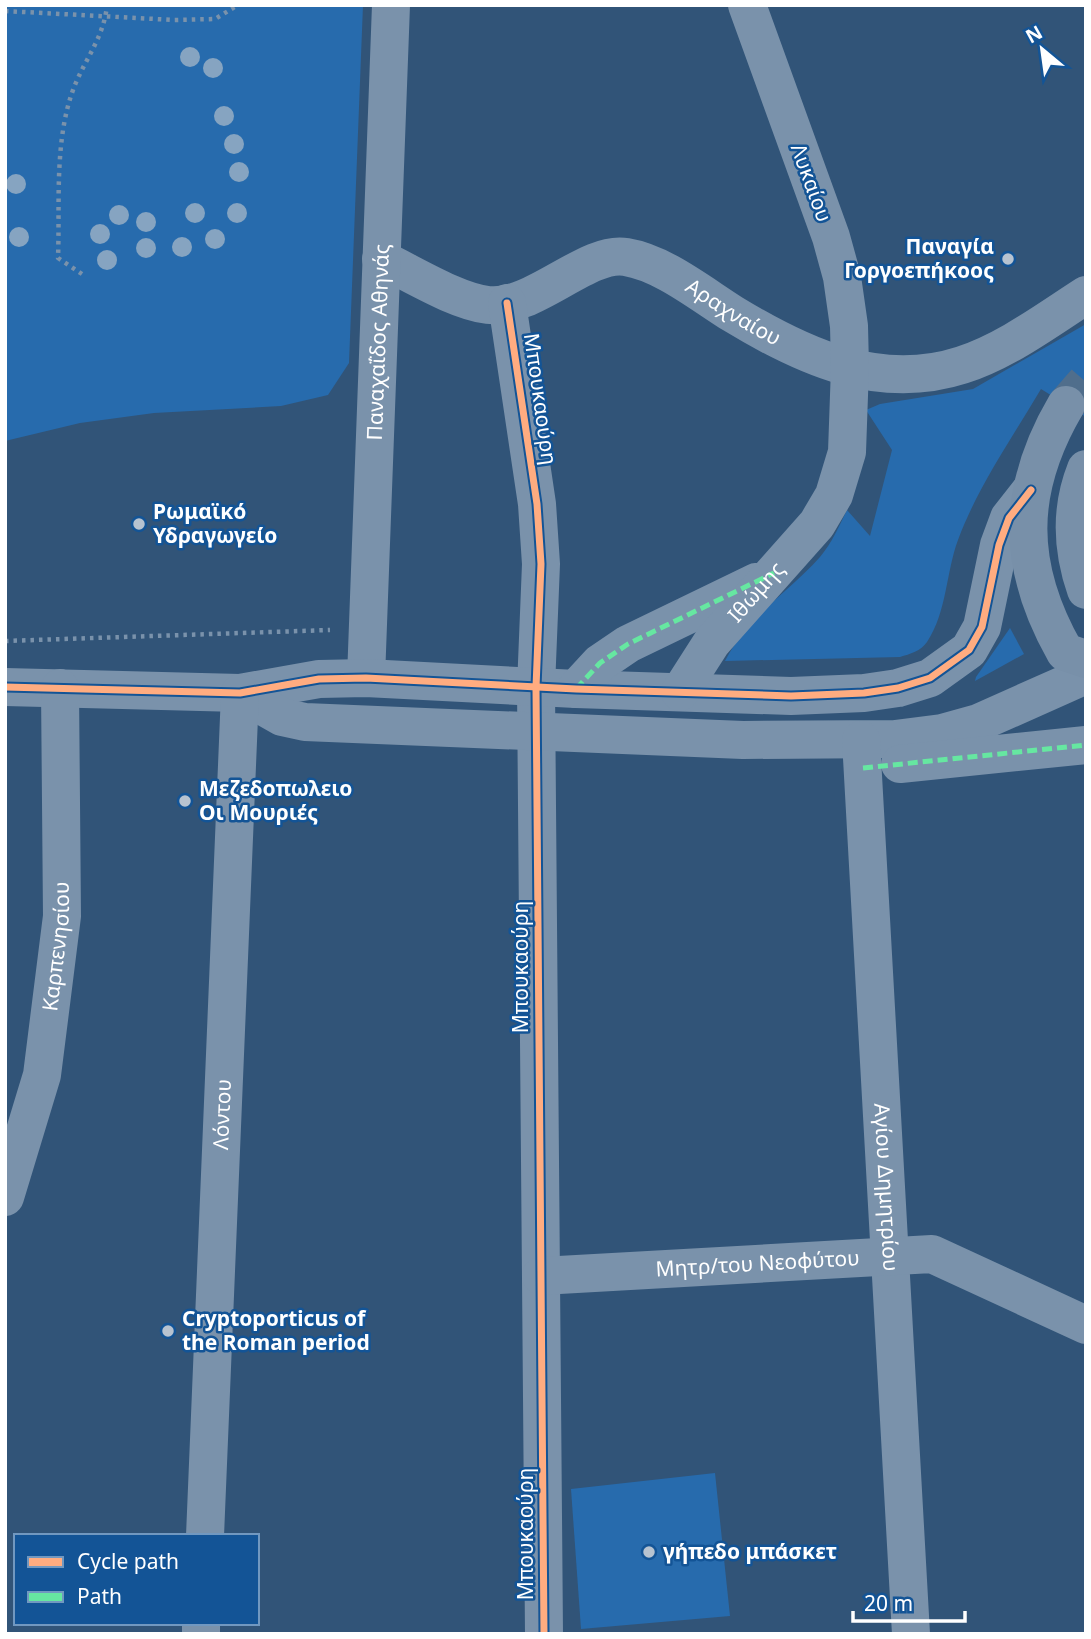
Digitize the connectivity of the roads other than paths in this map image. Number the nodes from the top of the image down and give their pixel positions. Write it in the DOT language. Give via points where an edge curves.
graph roads {
  1 [pos="391,5"];
  2 [pos="747,5"];
  3 [pos="381,259"];
  4 [pos="1086,295"];
  5 [pos="507,303"];
  6 [pos="850,367"];
  7 [pos="1066,405"];
  8 [pos="1086,469"];
  9 [pos="1031,490"];
  10 [pos="774,573"];
  11 [pos="1086,590"];
  12 [pos="1086,659"];
  13 [pos="1086,675"];
  14 [pos="366,678"];
  15 [pos="5,687"];
  16 [pos="536,687"];
  17 [pos="60,688"];
  18 [pos="576,690"];
  19 [pos="680,692"];
  20 [pos="240,694"];
  21 [pos="537,730"];
  22 [pos="1086,745"];
  23 [pos="862,754"];
  24 [pos="5,1196"];
  25 [pos="890,1256"];
  26 [pos="541,1276"];
  27 [pos="1086,1325"];
  28 [pos="205,1534"];
  29 [pos="544,1634"];
  30 [pos="911,1634"];
  1 -- 3 [label="street, Παναχαΐδος Αθηνάς"];
  2 -- 6 [label="street, Λυκαίου" via="834,247 845,294"];
  3 -- 5 [label="street, Αραχναίου" via="471,300 488,305"];
  3 -- 14 [label="street, Παναχαΐδος Αθηνάς"];
  4 -- 6 [label="street, Αραχναίου" via="964,365 906,375"];
  5 -- 6 [label="street, Αραχναίου" via="622,256 653,266 775,339 829,363"];
  5 -- 16 [label="street, Μπουκαούρη" via="537,505 541,564"];
  6 -- 10 [label="street, Ιθώμης" via="847,452 834,495 807,537"];
  7 -- 9 [label="main road" via="1038,460"];
  8 -- 11 [label="main road" via="1075,512 1074,542"];
  9 -- 12 [label="main road" via="1027,523 1036,591 1065,652"];
  9 -- 19 [label="street" via="1009,518 999,545 982,627 968,650 946,669 914,684 864,693"];
  10 -- 18 [label="street" via="628,644 600,663"];
  10 -- 19 [label="street, Ιθώμης" via="712,642"];
  13 -- 23 [label="street" via="958,729"];
  14 -- 16 [label="street"];
  14 -- 20 [label="street" via="319,679"];
  15 -- 17 [label="street"];
  16 -- 18 [label="street"];
  16 -- 21 [label="street, Μπουκαούρη"];
  17 -- 20 [label="street"];
  17 -- 24 [label="street, Καρπενησίου" via="62,916 42,1075"];
  18 -- 19 [label="street"];
  20 -- 21 [label="street" via="282,717 305,722"];
  20 -- 28 [label="street, Λόντου"];
  21 -- 23 [label="street" via="743,740"];
  21 -- 26 [label="street, Μπουκαούρη"];
  22 -- 23 [label="street"];
  23 -- 25 [label="street, Αγίου Δημητρίου"];
  25 -- 26 [label="street, Μητρ/του Νεοφύτου"];
  25 -- 27 [label="street, Μητρ/του Νεοφύτου" via="932,1254"];
  25 -- 30 [label="street, Αγίου Δημητρίου"];
  26 -- 29 [label="street, Μπουκαούρη"];
}
